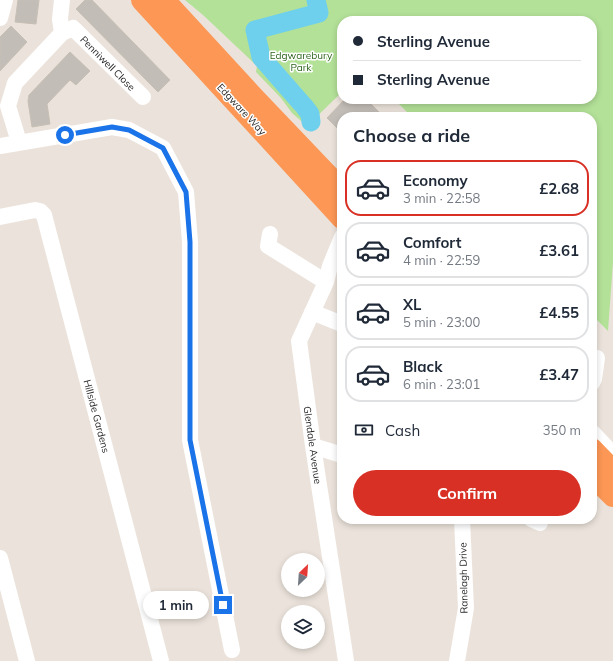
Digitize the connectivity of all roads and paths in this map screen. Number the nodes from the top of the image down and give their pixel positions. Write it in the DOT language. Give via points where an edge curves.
graph roads {
  1 [pos="4,0"];
  2 [pos="62,0"];
  3 [pos="142,0"];
  4 [pos="164,0"];
  5 [pos="0,18"];
  6 [pos="62,33"];
  7 [pos="143,97"];
  8 [pos="19,142"];
  9 [pos="0,146"];
  10 [pos="308,148"];
  11 [pos="337,171"];
  12 [pos="337,184"];
  13 [pos="337,213"];
  14 [pos="0,217"];
  15 [pos="270,234"];
  16 [pos="337,249"];
  17 [pos="326,282"];
  18 [pos="312,312"];
  19 [pos="337,322"];
  20 [pos="597,437"];
  21 [pos="313,446"];
  22 [pos="337,453"];
  23 [pos="613,454"];
  24 [pos="597,455"];
  25 [pos="613,472"];
  26 [pos="597,480"];
  27 [pos="613,496"];
  28 [pos="462,524"];
  29 [pos="0,558"];
  30 [pos="232,650"];
  31 [pos="27,661"];
  32 [pos="160,661"];
  33 [pos="346,661"];
  34 [pos="457,661"];
  1 -- 5 [label="street"];
  2 -- 6 [label="street"];
  3 -- 13 [label="highway, Edgware Way"];
  4 -- 10 [label="highway, Edgware Way" via="255,99"];
  6 -- 7 [label="street, Penniwell Close" via="73,28 123,86"];
  6 -- 8 [label="street" via="15,83 8,106"];
  8 -- 9 [label="street"];
  8 -- 30 [label="street" via="112,127 129,130 163,148 186,192 190,242 190,440"];
  10 -- 11 [label="street, Edgware Way"];
  10 -- 12 [label="highway, Edgware Way"];
  14 -- 32 [label="street, Hillside Gardens" via="35,210 44,215"];
  15 -- 17 [label="street" via="268,246"];
  16 -- 17 [label="street, Glendale Avenue"];
  17 -- 18 [label="street, Glendale Avenue"];
  18 -- 19 [label="street"];
  18 -- 21 [label="street, Glendale Avenue" via="299,341"];
  20 -- 23 [label="street"];
  21 -- 22 [label="street"];
  21 -- 33 [label="street, Glendale Avenue"];
  24 -- 25 [label="highway"];
  26 -- 27 [label="highway"];
  28 -- 34 [label="street, Ranelagh Drive" via="466,608"];
  29 -- 31 [label="street"];
}
